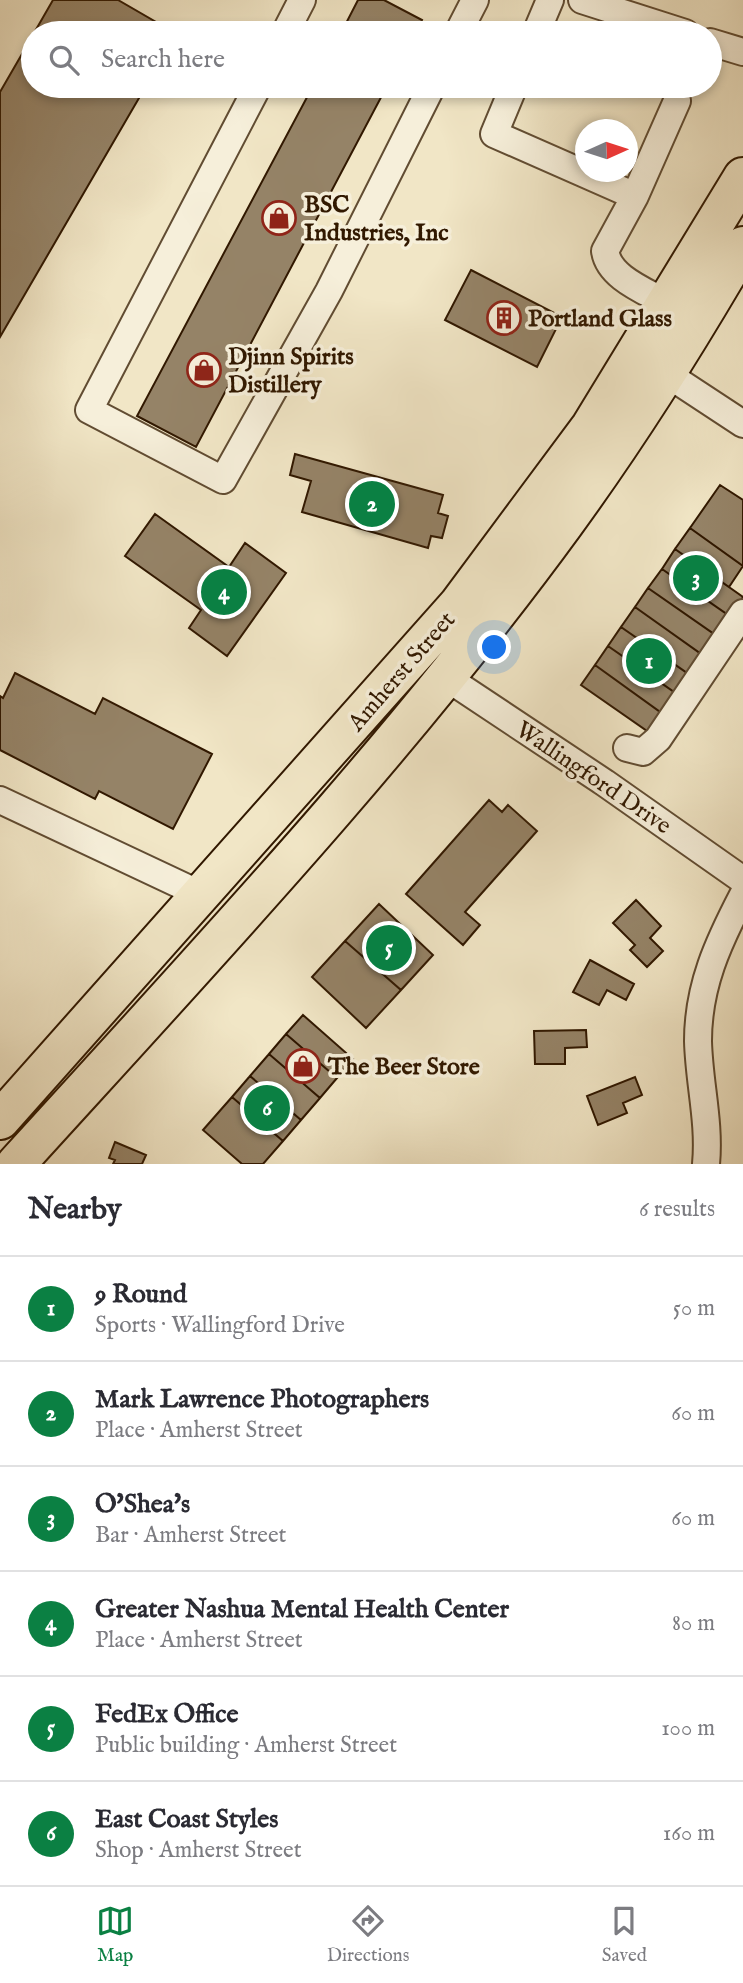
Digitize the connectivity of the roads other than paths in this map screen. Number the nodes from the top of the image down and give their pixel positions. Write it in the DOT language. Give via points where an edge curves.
graph roads {
  1 [pos="302,0"];
  2 [pos="475,0"];
  3 [pos="551,0"];
  4 [pos="582,0"];
  5 [pos="291,21"];
  6 [pos="464,21"];
  7 [pos="541,21"];
  8 [pos="648,21"];
  9 [pos="722,45"];
  10 [pos="743,52"];
  11 [pos="252,98"];
  12 [pos="426,98"];
  13 [pos="509,98"];
  14 [pos="677,102"];
  15 [pos="743,177"];
  16 [pos="635,196"];
  17 [pos="743,246"];
  18 [pos="668,304"];
  19 [pos="667,374"];
  20 [pos="743,424"];
  21 [pos="743,613"];
  22 [pos="444,676"];
  23 [pos="627,748"];
  24 [pos="0,800"];
  25 [pos="743,880"];
  26 [pos="202,895"];
  27 [pos="743,895"];
  28 [pos="0,1120"];
  29 [pos="16,1164"];
  30 [pos="706,1164"];
  1 -- 5 [label="street"];
  2 -- 6 [label="street"];
  3 -- 7 [label="street"];
  4 -- 8 [label="street"];
  9 -- 10 [label="street"];
  11 -- 12 [label="street" via="89,410 223,480 329,291"];
  13 -- 16 [label="street" via="494,134"];
  14 -- 16 [label="street"];
  15 -- 18 [label="highway, Amherst Street"];
  16 -- 18 [label="street" via="605,251 606,260 612,271"];
  17 -- 19 [label="highway, Amherst Street"];
  18 -- 26 [label="highway, Amherst Street" via="591,426 458,605"];
  19 -- 20 [label="street"];
  19 -- 22 [label="highway, Amherst Street" via="566,521"];
  21 -- 23 [label="street" via="658,738 643,752"];
  22 -- 25 [label="street, Wallingford Drive"];
  22 -- 29 [label="highway, Amherst Street" via="388,747"];
  24 -- 26 [label="street"];
  26 -- 28 [label="highway, Amherst Street"];
  27 -- 30 [label="street" via="703,985 698,1044 707,1119"];
}
